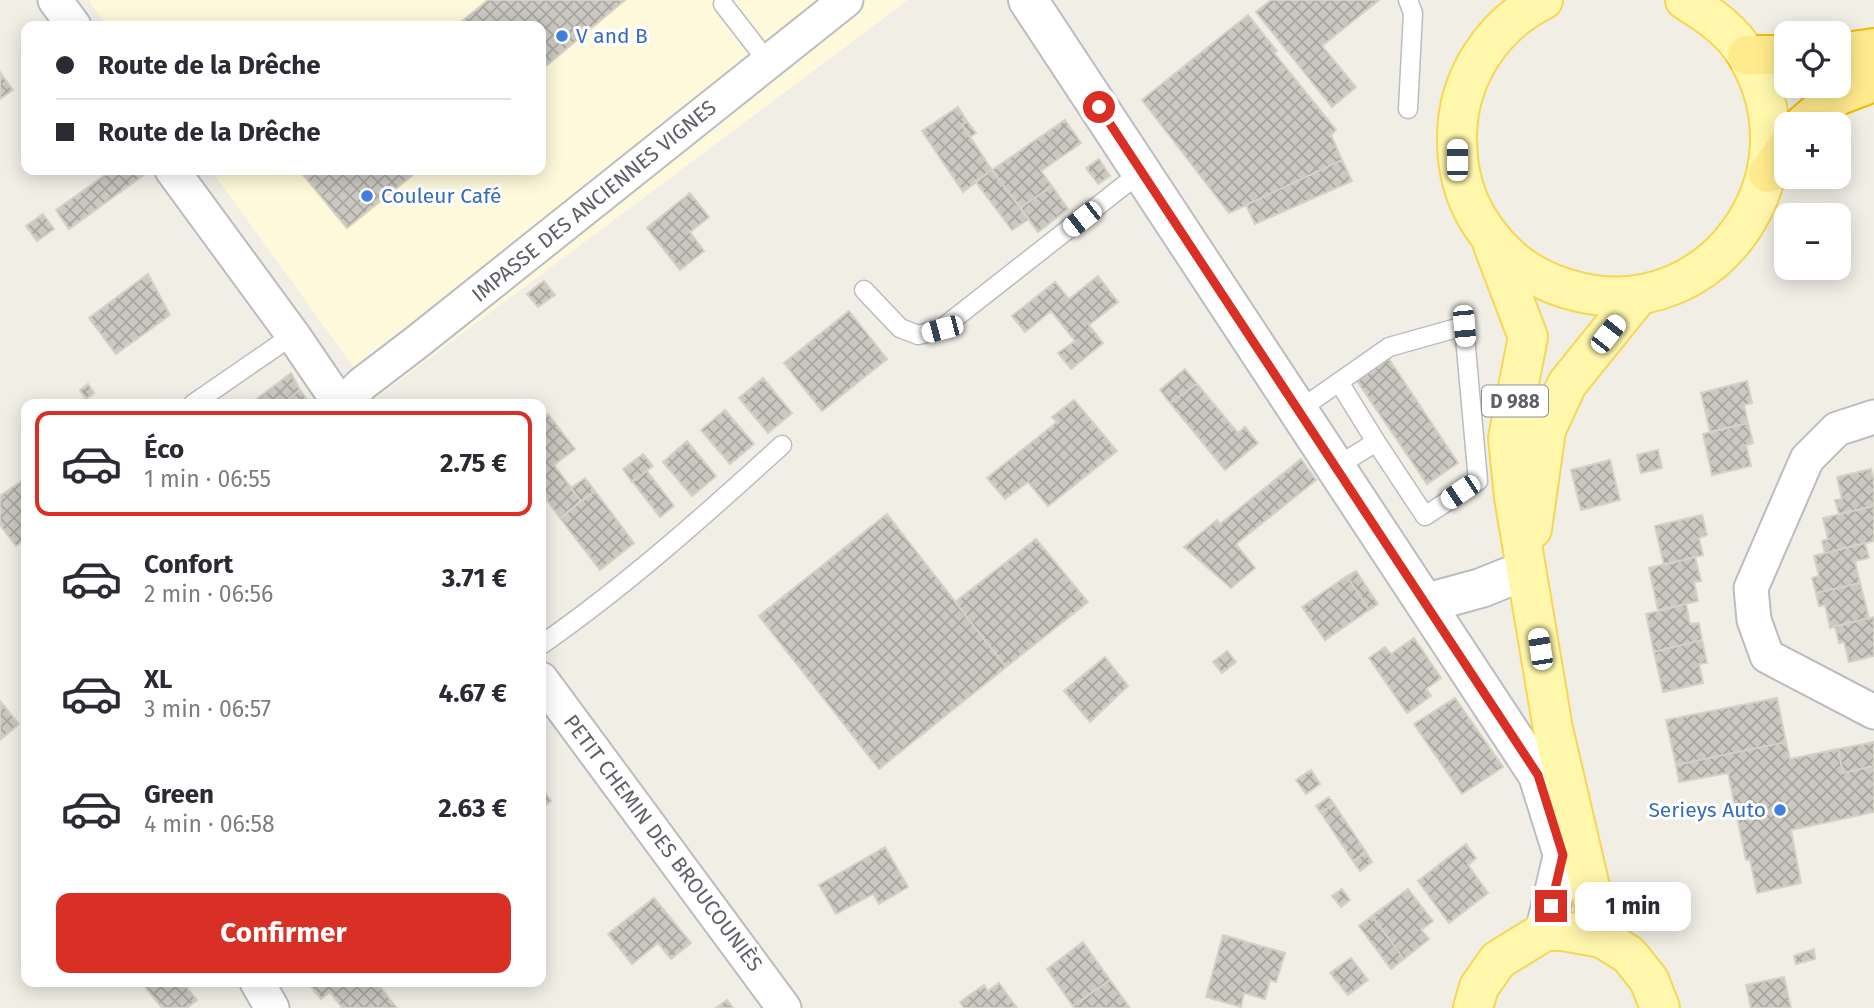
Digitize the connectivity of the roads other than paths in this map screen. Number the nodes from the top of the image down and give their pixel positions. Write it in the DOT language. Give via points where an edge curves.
graph roads {
  1 [pos="55,0"];
  2 [pos="846,0"];
  3 [pos="1028,0"];
  4 [pos="1408,0"];
  5 [pos="1496,0"];
  6 [pos="1543,0"];
  7 [pos="1685,0"];
  8 [pos="723,4"];
  9 [pos="70,21"];
  10 [pos="1493,38"];
  11 [pos="1874,48"];
  12 [pos="1851,51"];
  13 [pos="1747,55"];
  14 [pos="1774,55"];
  15 [pos="768,62"];
  16 [pos="1874,82"];
  17 [pos="1408,109"];
  18 [pos="1818,112"];
  19 [pos="1774,146"];
  20 [pos="1774,167"];
  21 [pos="1142,172"];
  22 [pos="176,175"];
  23 [pos="1491,239"];
  24 [pos="864,290"];
  25 [pos="1638,296"];
  26 [pos="293,335"];
  27 [pos="1339,382"];
  28 [pos="200,399"];
  29 [pos="338,399"];
  30 [pos="346,399"];
  31 [pos="1299,410"];
  32 [pos="1874,417"];
  33 [pos="1376,442"];
  34 [pos="782,445"];
  35 [pos="1336,467"];
  36 [pos="1526,570"];
  37 [pos="1426,603"];
  38 [pos="546,641"];
  39 [pos="546,686"];
  40 [pos="1874,712"];
  41 [pos="1545,932"];
  42 [pos="1602,938"];
  43 [pos="260,987"];
  44 [pos="272,1008"];
  45 [pos="784,1008"];
  46 [pos="1473,1008"];
  47 [pos="1660,1008"];
  1 -- 9 [label="street"];
  2 -- 15 [label="street, IMPASSE DES ANCIENNES VIGNES"];
  3 -- 21 [label="street"];
  4 -- 17 [label="lane" via="1413,13"];
  5 -- 10 [label="main road"];
  6 -- 10 [label="main road" via="1525,9"];
  7 -- 13 [label="main road" via="1717,20"];
  8 -- 15 [label="lane"];
  10 -- 23 [label="main road" via="1469,75 1457,117 1457,160 1468,202"];
  11 -- 12 [label="highway"];
  13 -- 14 [label="highway"];
  13 -- 19 [label="main road" via="1764,92"];
  15 -- 30 [label="street, IMPASSE DES ANCIENNES VIGNES"];
  16 -- 18 [label="highway" via="1837,96"];
  20 -- 25 [label="main road" via="1751,217 1722,254 1683,281"];
  21 -- 24 [label="lane" via="942,329 918,335 900,328"];
  21 -- 31 [label="street"];
  22 -- 26 [label="street"];
  23 -- 25 [label="main road" via="1521,268 1557,287 1597,296"];
  23 -- 36 [label="main road, D 988" via="1528,337 1508,438"];
  25 -- 36 [label="main road, D 988" via="1567,384 1546,430"];
  26 -- 28 [label="lane"];
  26 -- 29 [label="street"];
  27 -- 31 [label="lane"];
  27 -- 33 [label="lane"];
  27 -- 33 [label="lane" via="1389,347 1464,326 1478,481 1425,516"];
  31 -- 35 [label="street"];
  32 -- 40 [label="street" via="1837,429 1807,459 1751,588 1754,620 1767,656"];
  33 -- 35 [label="lane"];
  34 -- 38 [label="lane" via="690,529"];
  35 -- 37 [label="street"];
  36 -- 37 [label="street"];
  36 -- 42 [label="main road" via="1553,729"];
  37 -- 41 [label="street" via="1538,775 1563,855"];
  39 -- 45 [label="street, PETIT CHEMIN DES BROUCOUNIÈS"];
  41 -- 42 [label="main road"];
  41 -- 46 [label="main road" via="1498,960 1479,987"];
  42 -- 47 [label="main road" via="1629,955 1649,980"];
  43 -- 44 [label="street"];
}
